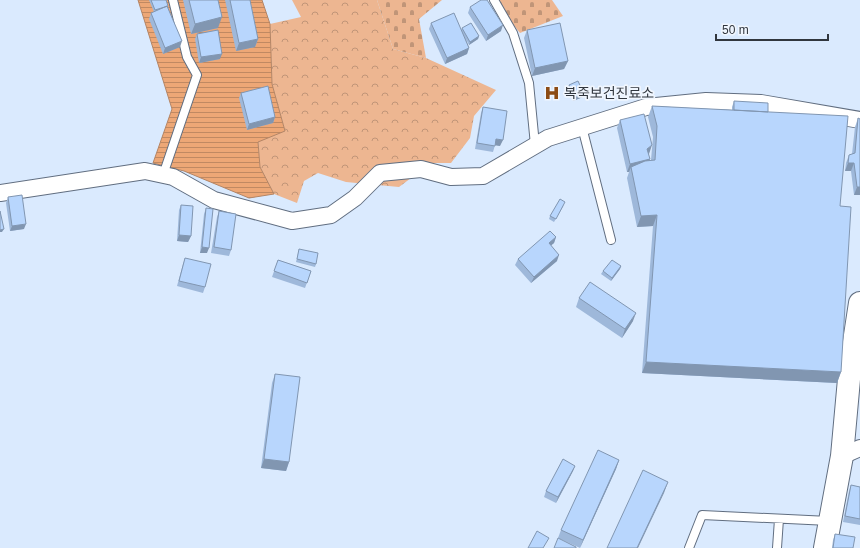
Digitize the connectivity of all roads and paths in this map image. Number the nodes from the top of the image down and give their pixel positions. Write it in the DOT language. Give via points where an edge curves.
graph roads {
  1 [pos="173,0"];
  2 [pos="494,0"];
  3 [pos="860,120"];
  4 [pos="582,127"];
  5 [pos="535,145"];
  6 [pos="163,175"];
  7 [pos="0,193"];
  8 [pos="612,240"];
  9 [pos="860,303"];
  10 [pos="851,452"];
  11 [pos="779,519"];
  12 [pos="830,521"];
  13 [pos="689,548"];
  14 [pos="777,548"];
  15 [pos="825,548"];
  1 -- 6 [label="lane" via="187,57 197,75"];
  2 -- 5 [label="lane" via="513,33 529,83"];
  3 -- 4 [label="street" via="760,103 706,101 646,107"];
  4 -- 5 [label="street"];
  4 -- 8 [label="lane"];
  5 -- 6 [label="street" via="483,176 451,177 421,169 380,173 355,198 331,215 292,221 214,200 173,177"];
  6 -- 7 [label="street" via="145,171"];
  9 -- 10 [label="street" via="850,368"];
  10 -- 12 [label="street"];
  11 -- 12 [label="lane"];
  11 -- 13 [label="lane" via="702,515"];
  11 -- 14 [label="lane"];
  12 -- 15 [label="street"];
}
